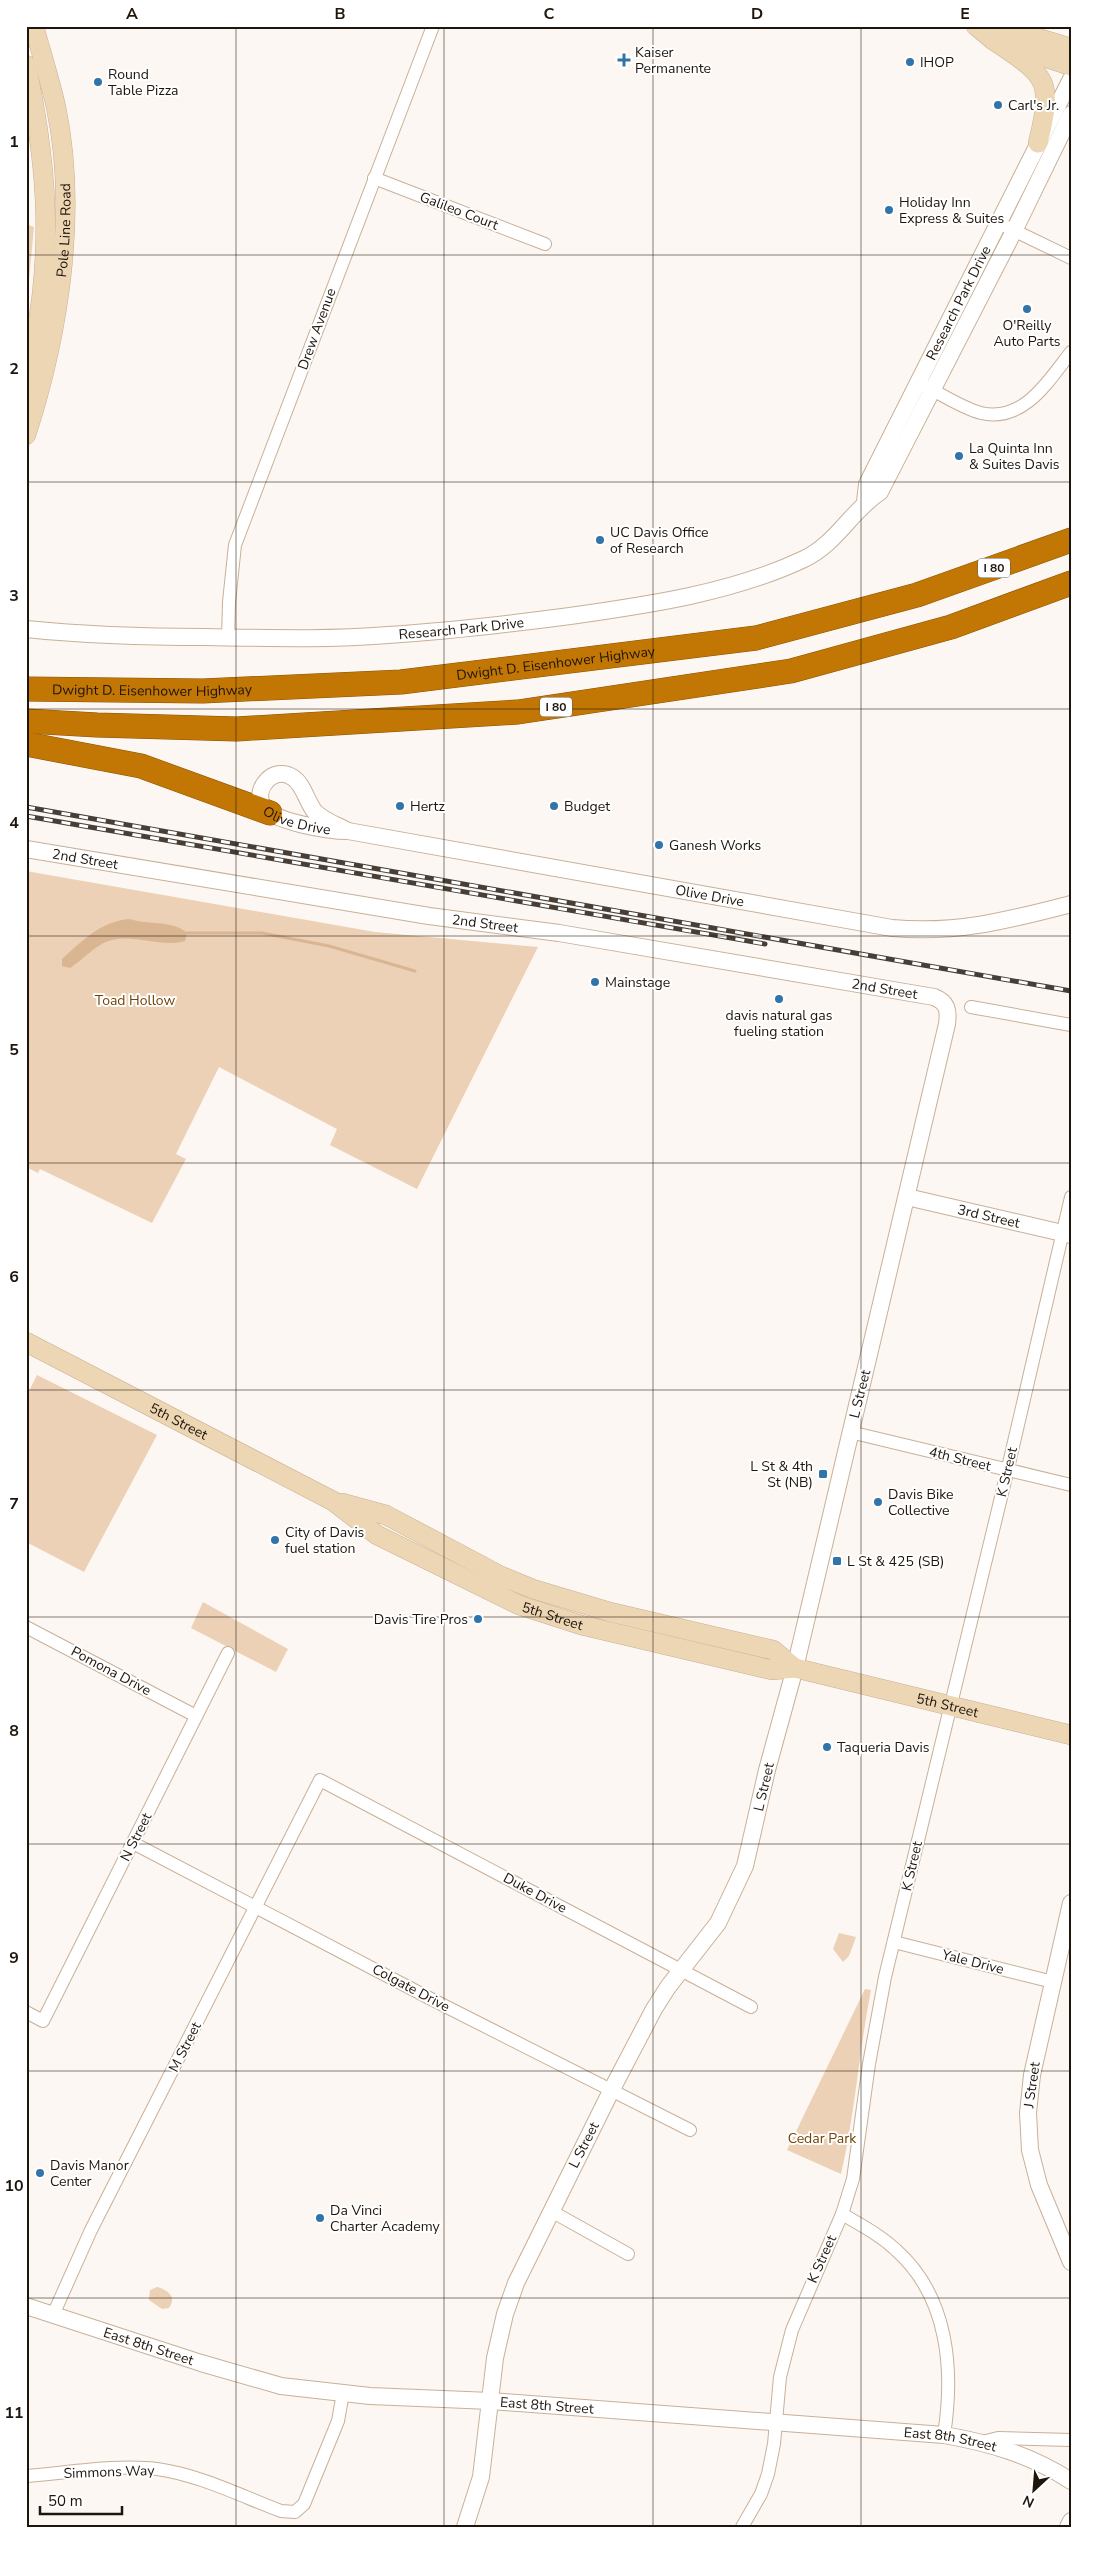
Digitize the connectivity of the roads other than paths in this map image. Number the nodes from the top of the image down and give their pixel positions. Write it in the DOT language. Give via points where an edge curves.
graph roads {
  1 [pos="34,26"];
  2 [pos="433,26"];
  3 [pos="989,30"];
  4 [pos="1071,48"];
  5 [pos="26,65"];
  6 [pos="1071,66"];
  7 [pos="1071,79"];
  8 [pos="1071,114"];
  9 [pos="1038,143"];
  10 [pos="374,178"];
  11 [pos="998,223"];
  12 [pos="1014,231"];
  13 [pos="545,244"];
  14 [pos="1071,258"];
  15 [pos="1071,352"];
  16 [pos="26,383"];
  17 [pos="926,386"];
  18 [pos="26,435"];
  19 [pos="1071,526"];
  20 [pos="1071,540"];
  21 [pos="1071,583"];
  22 [pos="917,595"];
  23 [pos="26,629"];
  24 [pos="228,638"];
  25 [pos="26,689"];
  26 [pos="26,721"];
  27 [pos="26,744"];
  28 [pos="270,813"];
  29 [pos="348,831"];
  30 [pos="26,849"];
  31 [pos="1071,904"];
  32 [pos="944,1002"];
  33 [pos="971,1007"];
  34 [pos="1071,1025"];
  35 [pos="907,1197"];
  36 [pos="1071,1197"];
  37 [pos="1066,1234"];
  38 [pos="26,1342"];
  39 [pos="850,1432"];
  40 [pos="1007,1470"];
  41 [pos="1071,1485"];
  42 [pos="26,1627"];
  43 [pos="228,1653"];
  44 [pos="794,1668"];
  45 [pos="950,1706"];
  46 [pos="196,1716"];
  47 [pos="1071,1734"];
  48 [pos="320,1780"];
  49 [pos="133,1843"];
  50 [pos="1071,1903"];
  51 [pos="256,1906"];
  52 [pos="894,1942"];
  53 [pos="683,1970"];
  54 [pos="1053,1982"];
  55 [pos="751,2007"];
  56 [pos="26,2012"];
  57 [pos="611,2091"];
  58 [pos="690,2130"];
  59 [pos="551,2211"];
  60 [pos="842,2214"];
  61 [pos="628,2254"];
  62 [pos="1071,2262"];
  63 [pos="26,2306"];
  64 [pos="53,2315"];
  65 [pos="342,2393"];
  66 [pos="491,2402"];
  67 [pos="775,2422"];
  68 [pos="944,2435"];
  69 [pos="1071,2440"];
  70 [pos="982,2442"];
  71 [pos="26,2476"];
  72 [pos="1071,2481"];
  73 [pos="1071,2521"];
  74 [pos="466,2527"];
  75 [pos="742,2527"];
  76 [pos="1068,2527"];
  1 -- 18 [label="main road, Pole Line Road" via="56,107 66,220 43,384"];
  2 -- 10 [label="street, Drew Avenue"];
  3 -- 4 [label="main road"];
  3 -- 6 [label="main road"];
  3 -- 9 [label="main road" via="1034,69 1043,85 1046,108"];
  5 -- 16 [label="main road, Pole Line Road" via="42,147 47,252 42,303"];
  7 -- 9 [label="street, Research Park Drive"];
  8 -- 12 [label="street, Research Park Drive"];
  9 -- 11 [label="street, Research Park Drive"];
  10 -- 13 [label="street, Galileo Court"];
  10 -- 24 [label="street, Drew Avenue" via="235,545 228,602"];
  11 -- 12 [label="street"];
  11 -- 17 [label="street, Research Park Drive"];
  12 -- 14 [label="street"];
  12 -- 17 [label="street, Research Park Drive"];
  15 -- 17 [label="street" via="1041,389 1018,410 980,413"];
  17 -- 24 [label="street, Research Park Drive" via="880,492 865,502 824,547 806,558 744,581 618,609 482,627 338,638"];
  19 -- 22 [label="highway"];
  20 -- 22 [label="highway, Dwight D. Eisenhower Highway / I 80"];
  21 -- 26 [label="highway, I 80" via="951,626 791,671 518,712 237,729"];
  22 -- 25 [label="highway, Dwight D. Eisenhower Highway / I 80" via="756,638 402,682 203,691"];
  23 -- 24 [label="street, Research Park Drive" via="148,637"];
  27 -- 28 [label="highway" via="141,766"];
  28 -- 29 [label="street, Olive Drive" via="332,831"];
  28 -- 29 [label="street, Olive Drive" via="262,804 262,788 272,776 285,774 296,781 316,812 326,821"];
  29 -- 31 [label="street, Olive Drive" via="892,928 966,928"];
  30 -- 32 [label="street, 2nd Street" via="429,916 534,928 800,972 934,997"];
  32 -- 35 [label="street, L Street" via="947,1024"];
  33 -- 34 [label="street"];
  35 -- 37 [label="street, 3rd Street"];
  35 -- 39 [label="street, L Street"];
  36 -- 37 [label="street, K Street"];
  37 -- 40 [label="street, K Street"];
  38 -- 44 [label="main road, 5th Street" via="333,1501 377,1534 502,1598 581,1625 710,1656 772,1670"];
  39 -- 40 [label="street, 4th Street"];
  39 -- 44 [label="street, L Street"];
  40 -- 41 [label="street, 4th Street"];
  40 -- 45 [label="street, K Street"];
  42 -- 46 [label="street, Pomona Drive"];
  43 -- 46 [label="street, N Street"];
  44 -- 45 [label="main road, 5th Street"];
  44 -- 53 [label="street, L Street" via="745,1866 718,1923"];
  45 -- 47 [label="main road, 5th Street"];
  45 -- 52 [label="street, K Street"];
  46 -- 49 [label="street, N Street"];
  48 -- 51 [label="street, M Street"];
  48 -- 53 [label="street, Duke Drive"];
  49 -- 51 [label="street, Colgate Drive"];
  49 -- 56 [label="street, N Street" via="43,2020"];
  50 -- 54 [label="street, J Street"];
  51 -- 57 [label="street, Colgate Drive"];
  51 -- 64 [label="street, M Street" via="91,2230"];
  52 -- 54 [label="street, Yale Drive"];
  52 -- 60 [label="street, K Street" via="869,2064 853,2179"];
  53 -- 55 [label="street, Duke Drive"];
  53 -- 57 [label="street, L Street" via="654,2009"];
  54 -- 62 [label="street, J Street" via="1032,2075 1028,2113 1030,2150 1039,2185"];
  57 -- 58 [label="street, Colgate Drive"];
  57 -- 59 [label="street, L Street"];
  59 -- 61 [label="street"];
  59 -- 66 [label="street, L Street" via="516,2283 505,2314 495,2358"];
  60 -- 67 [label="street, K Street" via="792,2330 780,2377"];
  60 -- 68 [label="street" via="871,2230 898,2251 932,2297 943,2329 949,2365"];
  63 -- 64 [label="street, East 8th Street"];
  64 -- 65 [label="street, East 8th Street" via="281,2386"];
  65 -- 66 [label="street, East 8th Street"];
  65 -- 71 [label="street, Simmons Way" via="338,2421 304,2504 295,2512 281,2511 197,2479 156,2469"];
  66 -- 67 [label="street, East 8th Street"];
  66 -- 74 [label="street, L Street" via="481,2477"];
  67 -- 68 [label="street, East 8th Street"];
  67 -- 75 [label="street, K Street" via="768,2474 761,2494"];
  68 -- 70 [label="street, East 8th Street"];
  69 -- 70 [label="street" via="998,2438"];
  70 -- 72 [label="street, East 8th Street" via="1039,2462"];
  73 -- 76 [label="street"];
}
